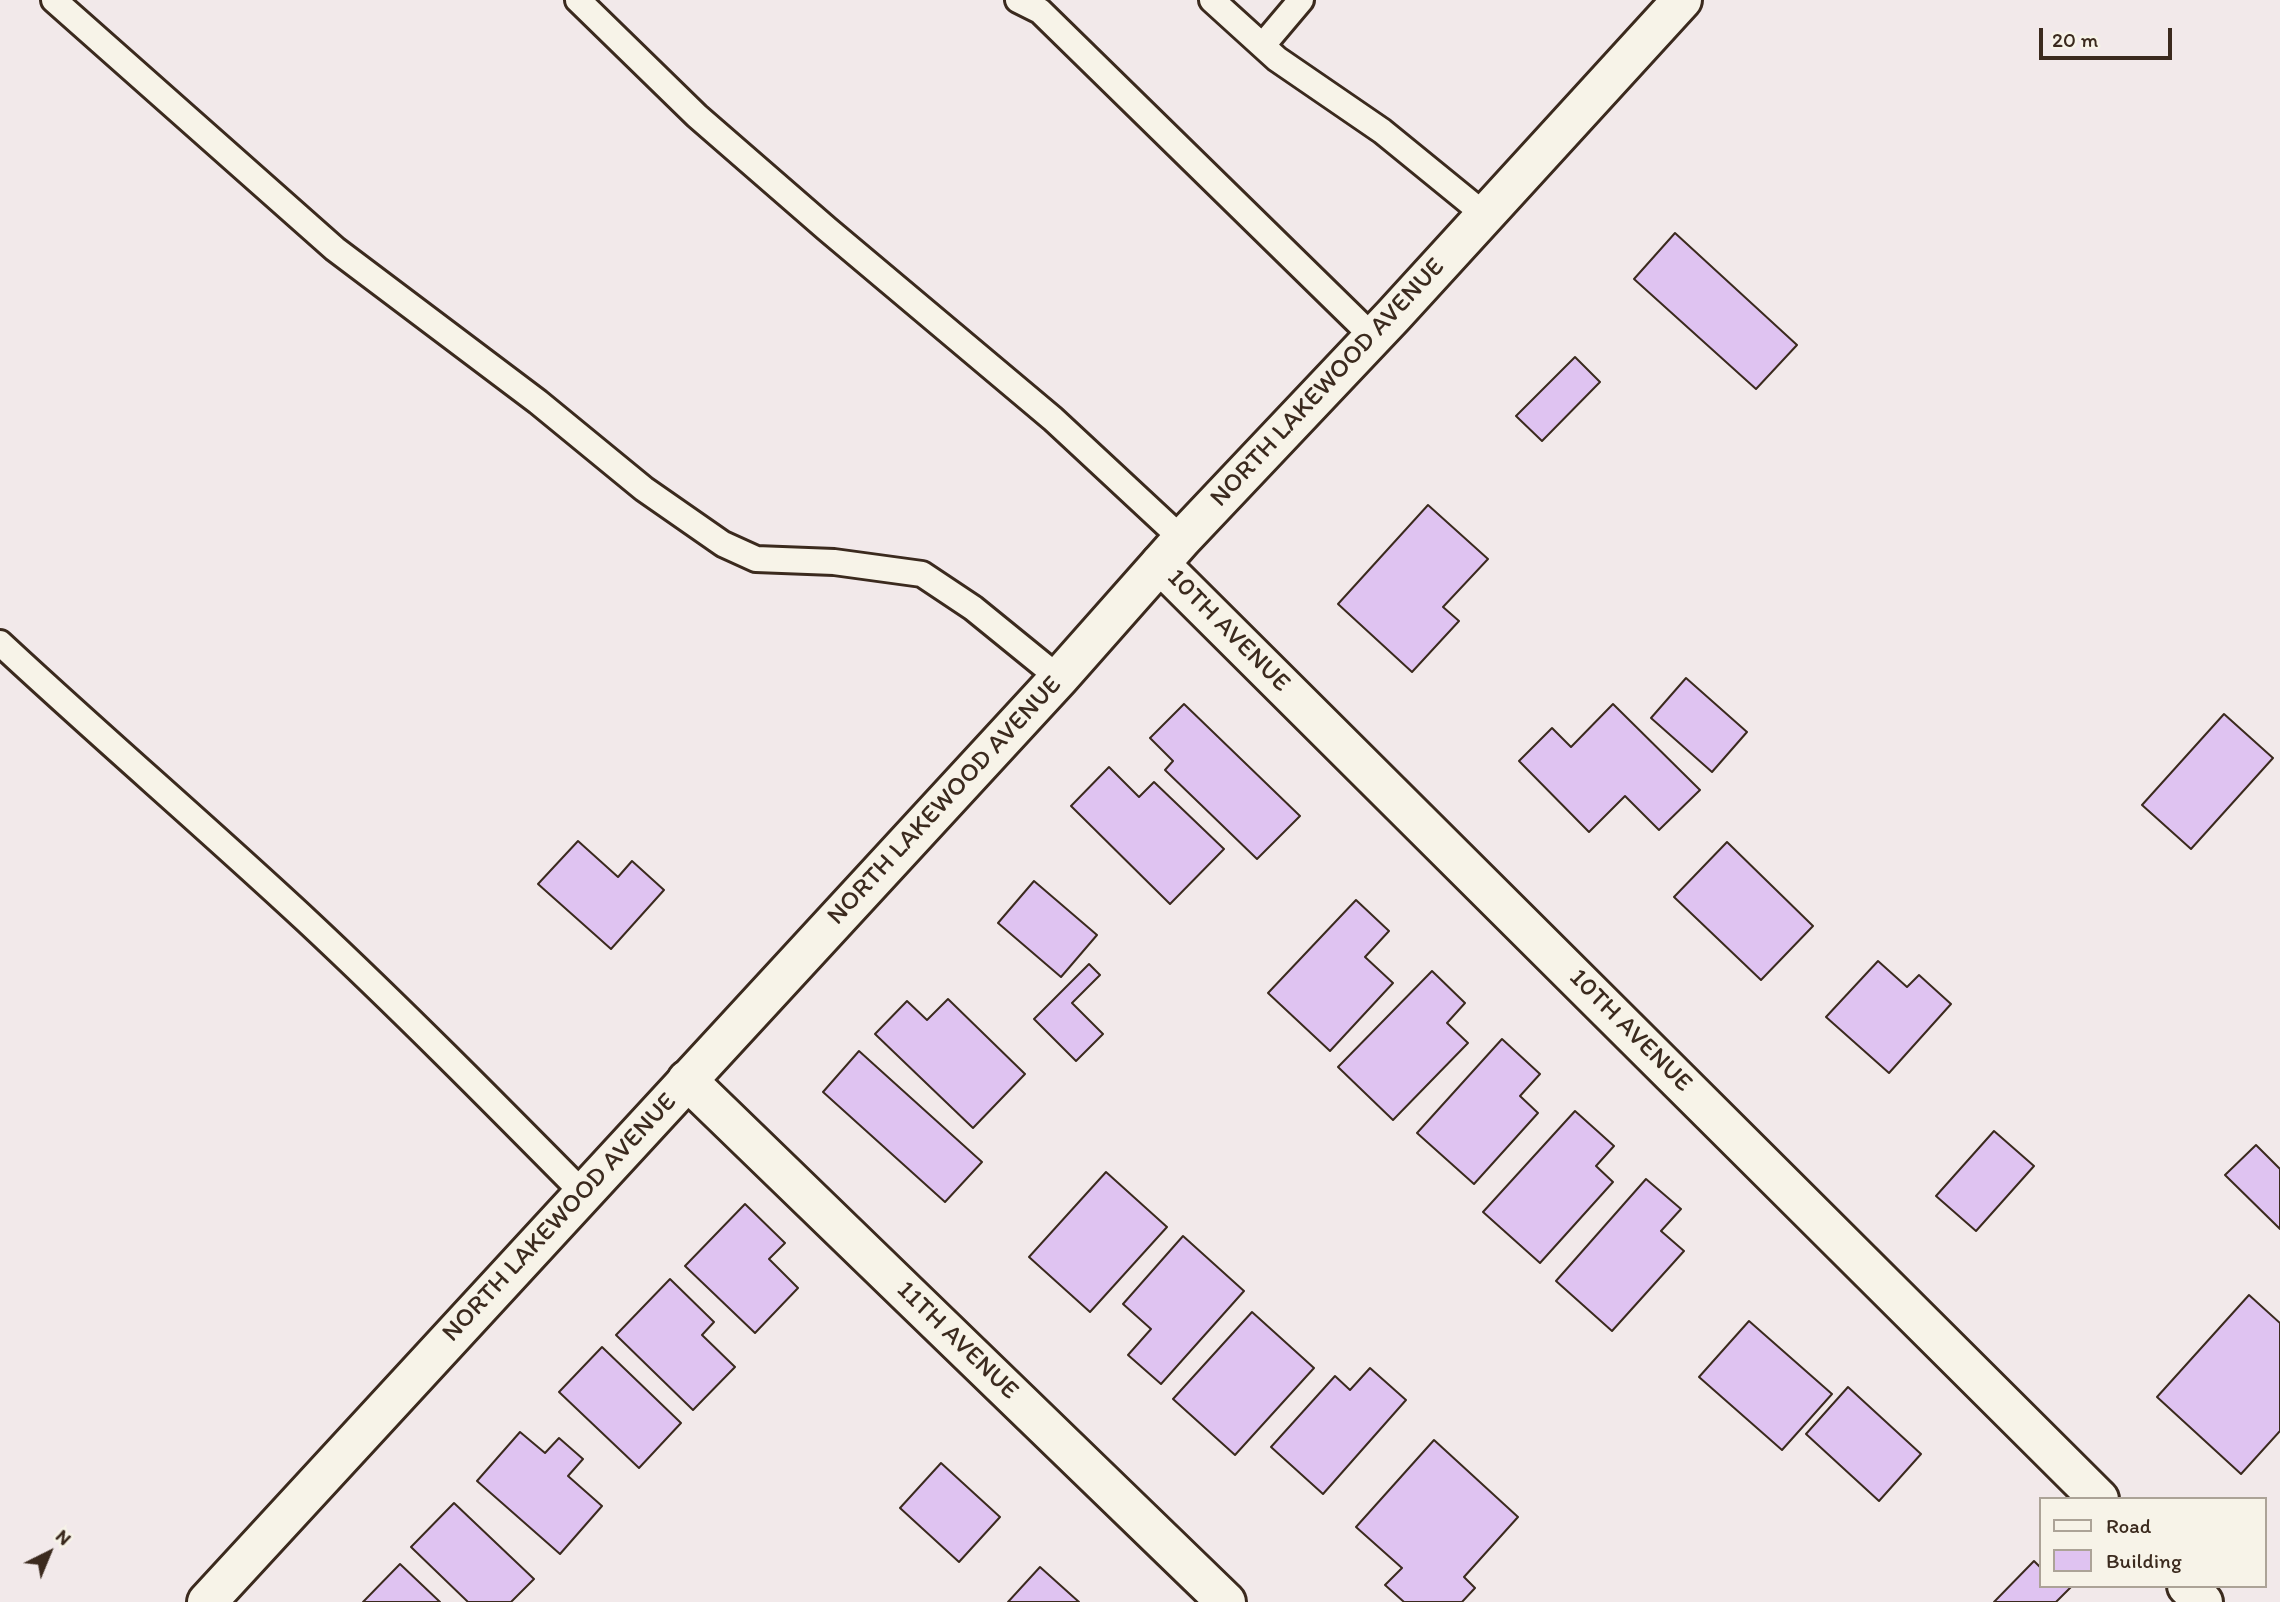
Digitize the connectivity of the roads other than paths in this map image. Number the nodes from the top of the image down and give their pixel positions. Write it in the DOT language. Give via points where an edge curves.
graph roads {
  1 [pos="54,0"];
  2 [pos="578,0"];
  3 [pos="1018,0"];
  4 [pos="1212,0"];
  5 [pos="1301,0"];
  6 [pos="1682,0"];
  7 [pos="1263,45"];
  8 [pos="1485,215"];
  9 [pos="1373,337"];
  10 [pos="1171,551"];
  11 [pos="0,643"];
  12 [pos="1059,678"];
  13 [pos="687,1080"];
  14 [pos="583,1193"];
  15 [pos="2097,1497"];
  16 [pos="2189,1588"];
  17 [pos="221,1597"];
  18 [pos="1226,1602"];
  19 [pos="2203,1602"];
  1 -- 12 [label="lane" via="335,249 538,401 644,489 723,544 756,559 834,562 922,574 973,608"];
  2 -- 10 [label="lane" via="697,116 1053,419"];
  3 -- 9 [label="lane" via="1040,11"];
  4 -- 7 [label="lane"];
  5 -- 7 [label="lane"];
  6 -- 8 [label="street, NORTH LAKEWOOD AVENUE"];
  7 -- 8 [label="lane" via="1382,131"];
  8 -- 9 [label="street, NORTH LAKEWOOD AVENUE"];
  9 -- 10 [label="street, NORTH LAKEWOOD AVENUE"];
  10 -- 12 [label="street, NORTH LAKEWOOD AVENUE"];
  10 -- 15 [label="street, 10TH AVENUE"];
  11 -- 14 [label="lane" via="307,921"];
  12 -- 13 [label="street, NORTH LAKEWOOD AVENUE"];
  13 -- 14 [label="street, NORTH LAKEWOOD AVENUE"];
  13 -- 18 [label="street, 11TH AVENUE"];
  14 -- 17 [label="street, NORTH LAKEWOOD AVENUE"];
  16 -- 19 [label="street"];
}
